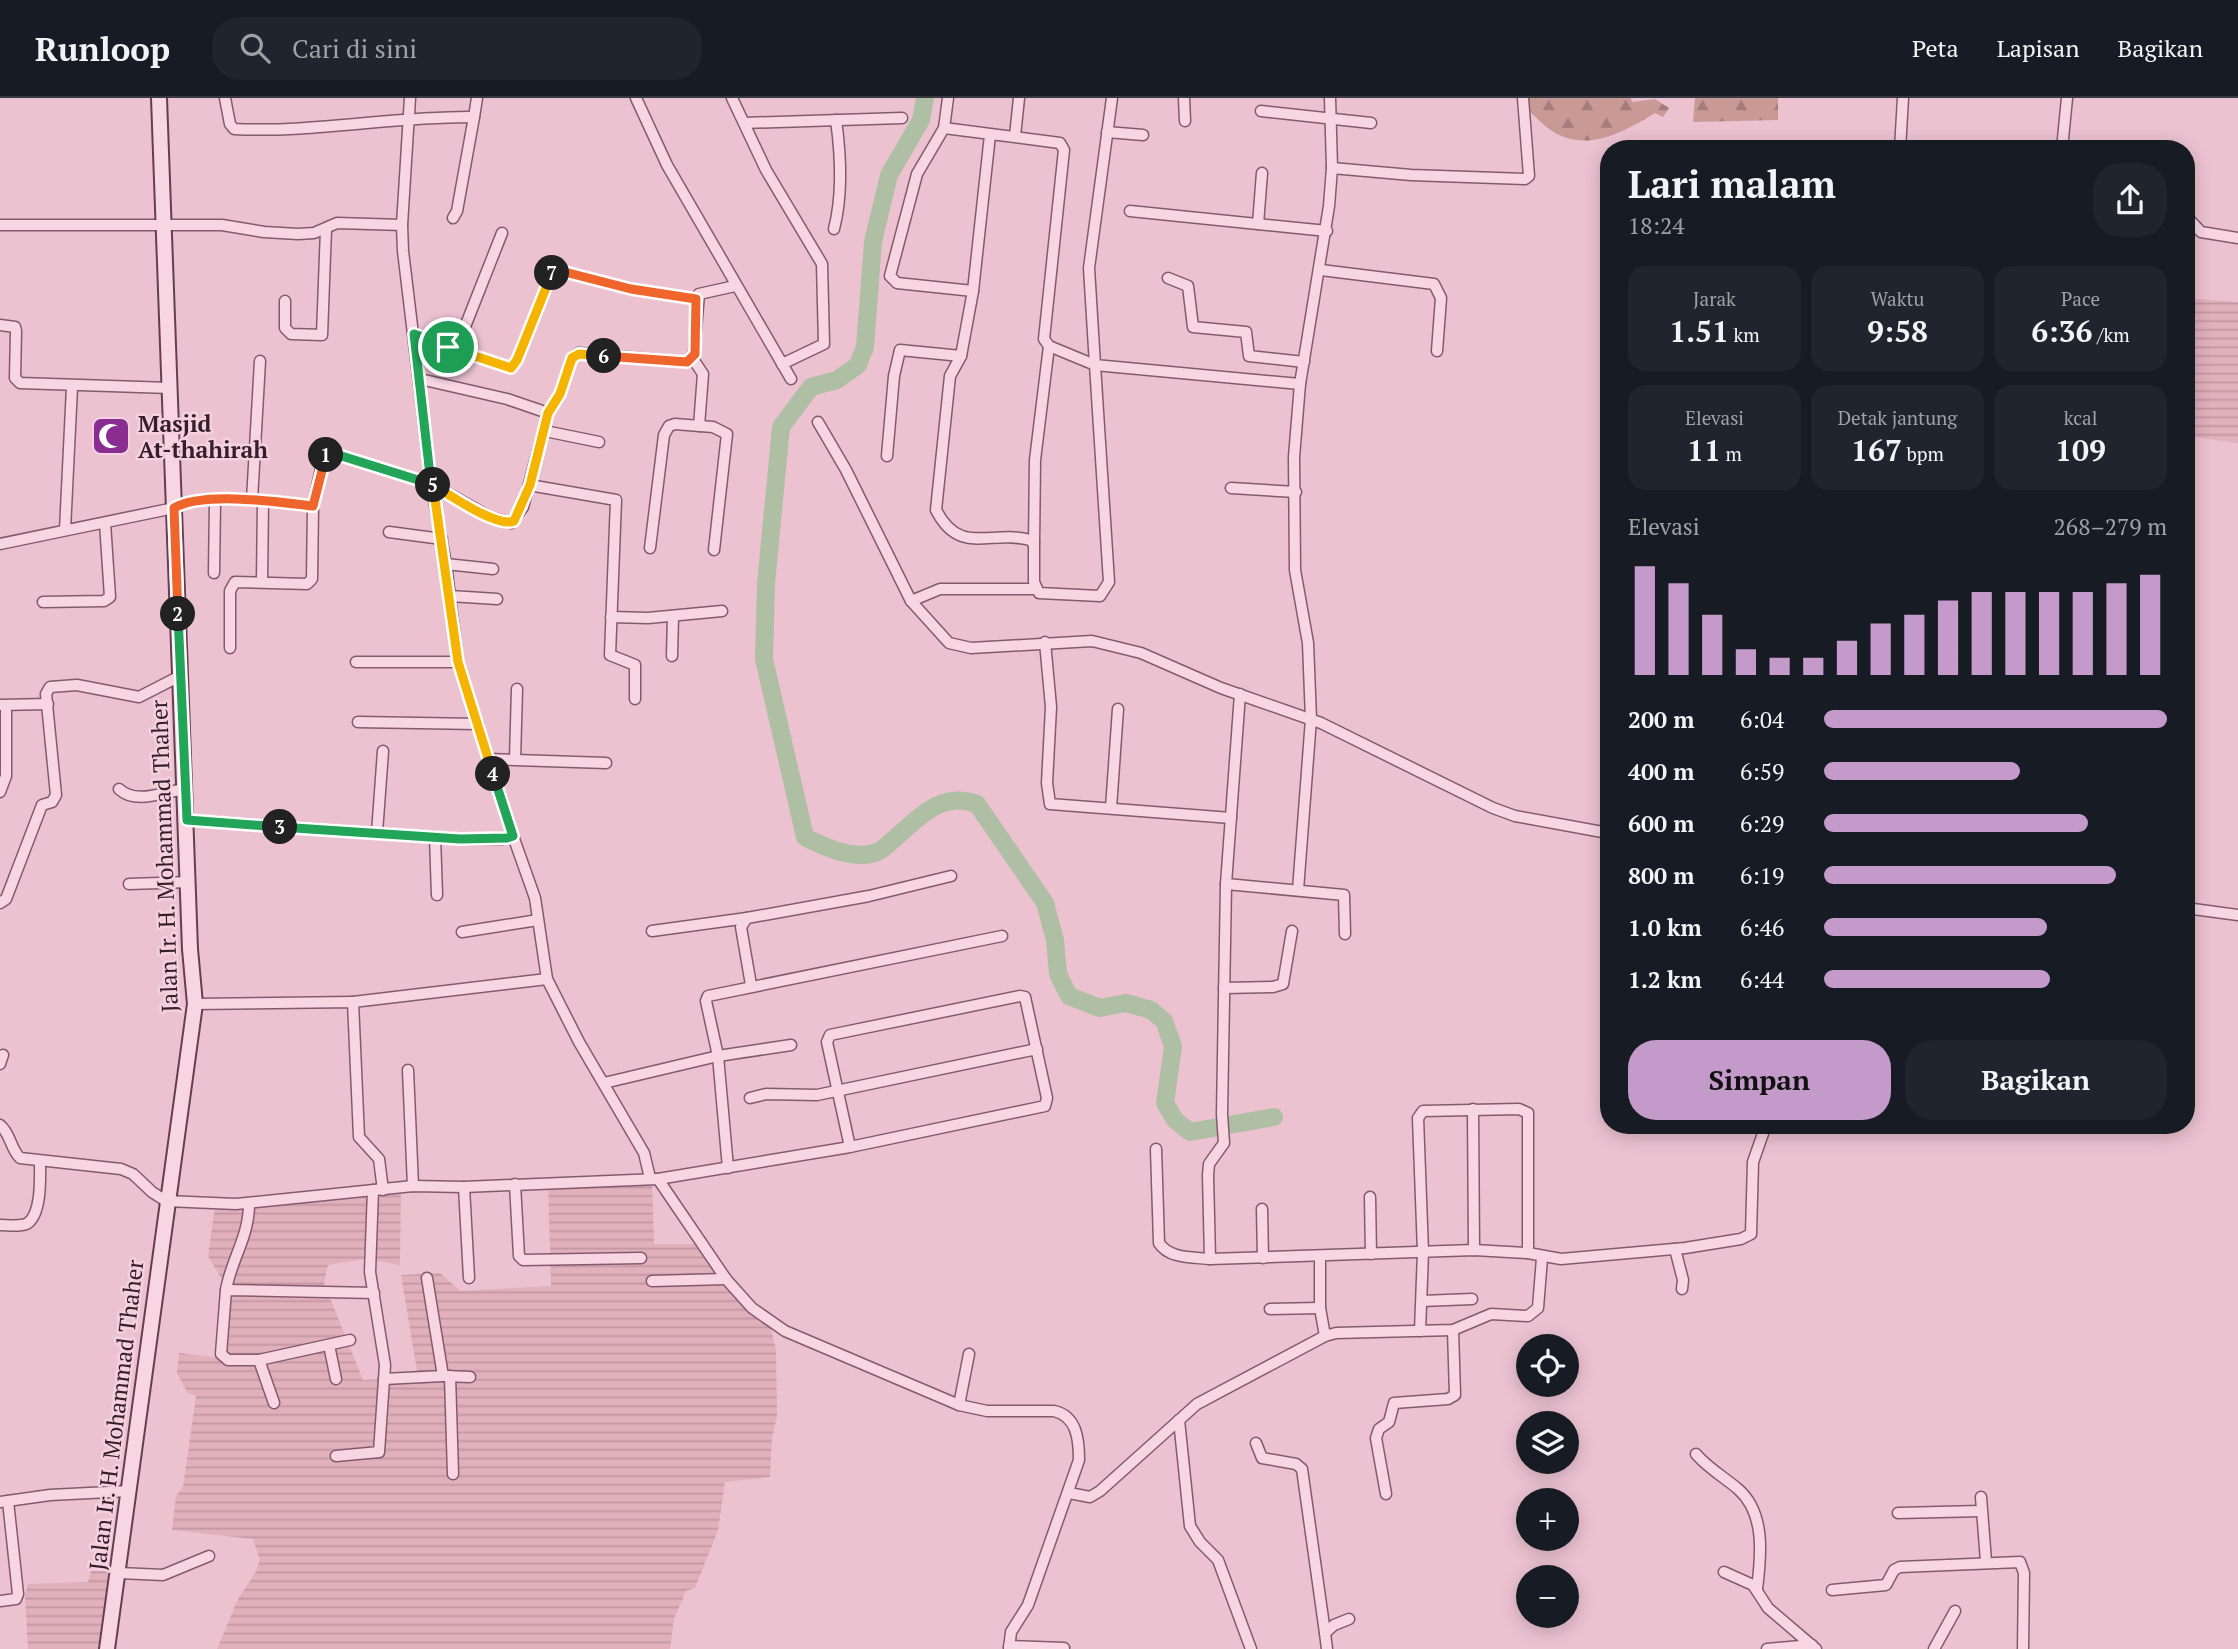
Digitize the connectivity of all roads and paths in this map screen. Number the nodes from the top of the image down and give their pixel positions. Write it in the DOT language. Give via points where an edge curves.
graph roads {
  1 [pos="159,98"];
  2 [pos="225,98"];
  3 [pos="410,98"];
  4 [pos="477,98"];
  5 [pos="636,98"];
  6 [pos="732,98"];
  7 [pos="947,98"];
  8 [pos="1019,98"];
  9 [pos="1112,98"];
  10 [pos="1184,98"];
  11 [pos="1330,98"];
  12 [pos="1523,98"];
  13 [pos="1903,98"];
  14 [pos="2067,98"];
  15 [pos="1261,111"];
  16 [pos="474,117"];
  17 [pos="1328,117"];
  18 [pos="902,118"];
  19 [pos="408,119"];
  20 [pos="836,120"];
  21 [pos="1185,121"];
  22 [pos="744,123"];
  23 [pos="1371,123"];
  24 [pos="944,128"];
  25 [pos="1107,132"];
  26 [pos="990,135"];
  27 [pos="1143,135"];
  28 [pos="1015,136"];
  29 [pos="1901,140"];
  30 [pos="2063,140"];
  31 [pos="1332,168"];
  32 [pos="1262,173"];
  33 [pos="1130,211"];
  34 [pos="453,218"];
  35 [pos="1258,224"];
  36 [pos="0,225"];
  37 [pos="162,225"];
  38 [pos="402,225"];
  39 [pos="2195,226"];
  40 [pos="326,229"];
  41 [pos="834,229"];
  42 [pos="1327,231"];
  43 [pos="502,233"];
  44 [pos="2238,238"];
  45 [pos="1321,270"];
  46 [pos="1168,278"];
  47 [pos="735,286"];
  48 [pos="973,291"];
  49 [pos="696,299"];
  50 [pos="285,301"];
  51 [pos="0,326"];
  52 [pos="414,334"];
  53 [pos="1049,346"];
  54 [pos="448,347"];
  55 [pos="1437,351"];
  56 [pos="961,356"];
  57 [pos="692,359"];
  58 [pos="260,361"];
  59 [pos="1304,362"];
  60 [pos="782,364"];
  61 [pos="1095,365"];
  62 [pos="420,379"];
  63 [pos="791,379"];
  64 [pos="1300,384"];
  65 [pos="72,387"];
  66 [pos="170,388"];
  67 [pos="548,413"];
  68 [pos="818,422"];
  69 [pos="699,426"];
  70 [pos="545,431"];
  71 [pos="599,442"];
  72 [pos="887,456"];
  73 [pos="431,484"];
  74 [pos="530,485"];
  75 [pos="1231,488"];
  76 [pos="1296,492"];
  77 [pos="258,500"];
  78 [pos="215,501"];
  79 [pos="313,506"];
  80 [pos="174,508"];
  81 [pos="105,523"];
  82 [pos="65,530"];
  83 [pos="389,532"];
  84 [pos="442,539"];
  85 [pos="0,544"];
  86 [pos="1034,544"];
  87 [pos="650,548"];
  88 [pos="713,550"];
  89 [pos="446,564"];
  90 [pos="493,569"];
  91 [pos="214,573"];
  92 [pos="262,582"];
  93 [pos="1035,589"];
  94 [pos="450,596"];
  95 [pos="497,599"];
  96 [pos="911,601"];
  97 [pos="43,602"];
  98 [pos="722,611"];
  99 [pos="673,616"];
  100 [pos="611,617"];
  101 [pos="1045,642"];
  102 [pos="230,648"];
  103 [pos="672,656"];
  104 [pos="356,662"];
  105 [pos="458,662"];
  106 [pos="180,676"];
  107 [pos="517,688"];
  108 [pos="1240,694"];
  109 [pos="635,699"];
  110 [pos="48,704"];
  111 [pos="3,705"];
  112 [pos="1118,709"];
  113 [pos="1311,719"];
  114 [pos="358,722"];
  115 [pos="478,724"];
  116 [pos="383,751"];
  117 [pos="489,759"];
  118 [pos="515,760"];
  119 [pos="606,763"];
  120 [pos="119,789"];
  121 [pos="185,789"];
  122 [pos="0,792"];
  123 [pos="1111,808"];
  124 [pos="1231,818"];
  125 [pos="187,820"];
  126 [pos="1600,832"];
  127 [pos="377,833"];
  128 [pos="513,836"];
  129 [pos="435,837"];
  130 [pos="951,876"];
  131 [pos="189,882"];
  132 [pos="129,884"];
  133 [pos="1226,884"];
  134 [pos="1298,890"];
  135 [pos="436,895"];
  136 [pos="0,903"];
  137 [pos="2195,909"];
  138 [pos="2238,915"];
  139 [pos="747,918"];
  140 [pos="538,920"];
  141 [pos="652,931"];
  142 [pos="1293,931"];
  143 [pos="462,932"];
  144 [pos="1345,934"];
  145 [pos="1002,936"];
  146 [pos="547,979"];
  147 [pos="751,985"];
  148 [pos="1224,988"];
  149 [pos="352,1002"];
  150 [pos="195,1004"];
  151 [pos="791,1045"];
  152 [pos="1037,1049"];
  153 [pos="718,1056"];
  154 [pos="408,1070"];
  155 [pos="604,1083"];
  156 [pos="838,1090"];
  157 [pos="750,1098"];
  158 [pos="1473,1109"];
  159 [pos="0,1125"];
  160 [pos="1763,1134"];
  161 [pos="850,1147"];
  162 [pos="1156,1149"];
  163 [pos="40,1161"];
  164 [pos="728,1168"];
  165 [pos="654,1178"];
  166 [pos="515,1184"];
  167 [pos="413,1186"];
  168 [pos="464,1187"];
  169 [pos="378,1190"];
  170 [pos="1370,1198"];
  171 [pos="166,1201"];
  172 [pos="249,1204"];
  173 [pos="1262,1209"];
  174 [pos="0,1226"];
  175 [pos="1680,1249"];
  176 [pos="1474,1250"];
  177 [pos="1423,1252"];
  178 [pos="1528,1252"];
  179 [pos="1371,1254"];
  180 [pos="1320,1257"];
  181 [pos="641,1258"];
  182 [pos="1263,1258"];
  183 [pos="1542,1258"];
  184 [pos="1210,1259"];
  185 [pos="427,1278"];
  186 [pos="469,1278"];
  187 [pos="726,1279"];
  188 [pos="652,1281"];
  189 [pos="1682,1289"];
  190 [pos="226,1290"];
  191 [pos="374,1293"];
  192 [pos="1472,1299"];
  193 [pos="1422,1301"];
  194 [pos="1321,1308"];
  195 [pos="1270,1309"];
  196 [pos="1453,1330"];
  197 [pos="1420,1331"];
  198 [pos="1325,1336"];
  199 [pos="350,1340"];
  200 [pos="329,1345"];
  201 [pos="969,1354"];
  202 [pos="259,1360"];
  203 [pos="446,1376"];
  204 [pos="470,1377"];
  205 [pos="337,1379"];
  206 [pos="384,1379"];
  207 [pos="274,1402"];
  208 [pos="959,1405"];
  209 [pos="1179,1420"];
  210 [pos="1255,1443"];
  211 [pos="1696,1454"];
  212 [pos="337,1456"];
  213 [pos="453,1474"];
  214 [pos="129,1492"];
  215 [pos="1069,1493"];
  216 [pos="1386,1494"];
  217 [pos="1981,1497"];
  218 [pos="4,1502"];
  219 [pos="1981,1511"];
  220 [pos="1898,1513"];
  221 [pos="12,1541"];
  222 [pos="0,1542"];
  223 [pos="209,1556"];
  224 [pos="1986,1561"];
  225 [pos="1724,1572"];
  226 [pos="119,1573"];
  227 [pos="1757,1589"];
  228 [pos="1832,1590"];
  229 [pos="0,1601"];
  230 [pos="1955,1611"];
  231 [pos="1349,1619"];
  232 [pos="1325,1633"];
  233 [pos="1009,1647"];
  234 [pos="1814,1647"];
  235 [pos="1064,1648"];
  236 [pos="107,1649"];
  237 [pos="1251,1649"];
  238 [pos="1327,1649"];
  239 [pos="1767,1649"];
  240 [pos="1934,1649"];
  241 [pos="2023,1649"];
  1 -- 37 [label="main road, Jalan Ir. H. Mohammad Thaher"];
  2 -- 19 [label="street" via="234,129 362,126"];
  3 -- 19 [label="street"];
  4 -- 16 [label="street"];
  5 -- 47 [label="street" via="667,165"];
  6 -- 22 [label="street"];
  7 -- 24 [label="street"];
  8 -- 28 [label="street"];
  9 -- 25 [label="street"];
  10 -- 21 [label="street"];
  11 -- 17 [label="street"];
  12 -- 31 [label="street" via="1529,176 1525,179"];
  13 -- 29 [label="street"];
  14 -- 30 [label="street"];
  15 -- 17 [label="street"];
  16 -- 19 [label="street"];
  16 -- 34 [label="street"];
  17 -- 23 [label="street"];
  17 -- 31 [label="street"];
  18 -- 20 [label="street"];
  19 -- 38 [label="street"];
  20 -- 22 [label="street"];
  20 -- 41 [label="street" via="839,209"];
  22 -- 60 [label="street" via="766,170 822,264 824,344"];
  24 -- 26 [label="street"];
  24 -- 48 [label="street" via="916,174 890,276 897,283"];
  25 -- 27 [label="street"];
  25 -- 61 [label="street" via="1089,268"];
  26 -- 28 [label="street"];
  26 -- 48 [label="street"];
  28 -- 53 [label="street" via="1060,144 1064,150 1044,340"];
  31 -- 42 [label="street"];
  32 -- 35 [label="street"];
  33 -- 35 [label="street"];
  35 -- 42 [label="street"];
  36 -- 37 [label="street"];
  37 -- 40 [label="street" via="222,225 298,234"];
  37 -- 66 [label="main road, Jalan Ir. H. Mohammad Thaher"];
  38 -- 40 [label="street" via="337,223"];
  38 -- 52 [label="street"];
  39 -- 44 [label="street" via="2201,232"];
  40 -- 50 [label="street" via="322,335 291,334 285,328"];
  42 -- 45 [label="street"];
  43 -- 54 [label="street" via="465,333"];
  45 -- 55 [label="street" via="1434,284 1441,298"];
  45 -- 59 [label="street"];
  46 -- 59 [label="street" via="1188,286 1193,327 1246,332 1249,356"];
  47 -- 49 [label="street" via="701,291"];
  47 -- 60 [label="street"];
  48 -- 56 [label="street"];
  49 -- 54 [label="street" via="557,270 511,368"];
  49 -- 57 [label="street"];
  51 -- 65 [label="street" via="15,327 18,382"];
  52 -- 54 [label="street"];
  52 -- 62 [label="street"];
  53 -- 61 [label="street"];
  53 -- 86 [label="street" via="1035,460"];
  56 -- 72 [label="street" via="900,350"];
  56 -- 86 [label="street" via="950,376 936,510 960,537 1023,538"];
  57 -- 67 [label="street" via="575,355"];
  57 -- 69 [label="street" via="703,374"];
  58 -- 77 [label="street"];
  59 -- 64 [label="street"];
  60 -- 63 [label="street"];
  61 -- 64 [label="street"];
  61 -- 93 [label="street" via="1108,586 1100,596 1044,594"];
  62 -- 67 [label="street"];
  62 -- 73 [label="street"];
  64 -- 76 [label="street"];
  65 -- 66 [label="street"];
  65 -- 82 [label="street"];
  66 -- 80 [label="main road, Jalan Ir. H. Mohammad Thaher"];
  67 -- 70 [label="street"];
  68 -- 96 [label="street"];
  69 -- 87 [label="street" via="675,424 666,430"];
  69 -- 88 [label="street" via="723,430 728,440"];
  70 -- 71 [label="street"];
  70 -- 74 [label="street"];
  73 -- 74 [label="street" via="490,517 511,523 523,507"];
  73 -- 79 [label="street" via="327,453"];
  73 -- 84 [label="street"];
  74 -- 100 [label="street" via="616,500"];
  75 -- 76 [label="street"];
  76 -- 113 [label="street" via="1295,570 1308,643"];
  77 -- 78 [label="street"];
  77 -- 79 [label="street"];
  77 -- 92 [label="street"];
  78 -- 80 [label="street"];
  78 -- 91 [label="street"];
  79 -- 92 [label="street" via="311,582"];
  80 -- 81 [label="street"];
  80 -- 106 [label="main road, Jalan Ir. H. Mohammad Thaher"];
  81 -- 82 [label="street"];
  81 -- 97 [label="street" via="110,597 104,601"];
  82 -- 85 [label="street"];
  83 -- 84 [label="street"];
  84 -- 89 [label="street"];
  86 -- 93 [label="street"];
  89 -- 90 [label="street"];
  89 -- 94 [label="street"];
  92 -- 102 [label="street" via="231,585"];
  93 -- 96 [label="street" via="940,589"];
  94 -- 95 [label="street"];
  94 -- 105 [label="street"];
  96 -- 101 [label="street" via="949,643 960,647"];
  98 -- 99 [label="street"];
  99 -- 100 [label="street"];
  99 -- 103 [label="street"];
  100 -- 109 [label="street" via="610,655 635,665"];
  101 -- 108 [label="street" via="1114,645"];
  101 -- 123 [label="street" via="1051,707 1047,799 1057,806"];
  104 -- 105 [label="street"];
  105 -- 115 [label="street"];
  106 -- 110 [label="street" via="139,697 54,685 47,694"];
  106 -- 121 [label="main road, Jalan Ir. H. Mohammad Thaher"];
  107 -- 118 [label="street"];
  108 -- 113 [label="street"];
  108 -- 124 [label="street"];
  110 -- 111 [label="street"];
  110 -- 136 [label="street" via="56,795 42,805 6,899"];
  111 -- 122 [label="street" via="6,776"];
  112 -- 123 [label="street"];
  113 -- 126 [label="street" via="1493,808"];
  113 -- 134 [label="street"];
  114 -- 115 [label="street"];
  115 -- 117 [label="street"];
  116 -- 127 [label="street"];
  117 -- 118 [label="street"];
  117 -- 128 [label="street"];
  118 -- 119 [label="street"];
  120 -- 121 [label="street" via="138,798"];
  121 -- 125 [label="main road, Jalan Ir. H. Mohammad Thaher"];
  123 -- 124 [label="street"];
  124 -- 133 [label="street"];
  125 -- 127 [label="street"];
  125 -- 131 [label="main road, Jalan Ir. H. Mohammad Thaher"];
  127 -- 129 [label="street"];
  128 -- 129 [label="street"];
  128 -- 140 [label="street"];
  129 -- 135 [label="street"];
  130 -- 139 [label="street"];
  131 -- 132 [label="street"];
  131 -- 150 [label="main road, Jalan Ir. H. Mohammad Thaher"];
  133 -- 134 [label="street"];
  133 -- 148 [label="street"];
  134 -- 144 [label="street" via="1346,896"];
  137 -- 138 [label="street"];
  139 -- 141 [label="street"];
  139 -- 147 [label="street" via="741,927"];
  140 -- 143 [label="street"];
  140 -- 146 [label="street"];
  142 -- 148 [label="street" via="1283,984"];
  145 -- 147 [label="street"];
  146 -- 149 [label="street"];
  146 -- 155 [label="street"];
  147 -- 153 [label="street" via="707,998"];
  148 -- 184 [label="street" via="1224,1138 1209,1164"];
  149 -- 150 [label="street"];
  149 -- 169 [label="street" via="359,1137 379,1159"];
  150 -- 171 [label="main road, Jalan Ir. H. Mohammad Thaher"];
  151 -- 153 [label="street"];
  152 -- 156 [label="street"];
  152 -- 156 [label="street" via="1023,996 835,1034 827,1042"];
  152 -- 161 [label="street" via="1045,1106"];
  153 -- 155 [label="street"];
  153 -- 164 [label="street"];
  154 -- 167 [label="street"];
  155 -- 165 [label="street" via="645,1153"];
  156 -- 157 [label="street"];
  156 -- 161 [label="street"];
  158 -- 176 [label="street"];
  158 -- 177 [label="street" via="1420,1114"];
  158 -- 178 [label="street" via="1528,1113"];
  159 -- 163 [label="street" via="20,1158"];
  160 -- 175 [label="street" via="1753,1162 1751,1234"];
  161 -- 164 [label="street"];
  162 -- 184 [label="street" via="1159,1243 1176,1255"];
  163 -- 171 [label="street" via="121,1169"];
  163 -- 174 [label="street" via="31,1220 26,1225"];
  164 -- 165 [label="street"];
  165 -- 166 [label="street"];
  165 -- 187 [label="street"];
  166 -- 168 [label="street"];
  166 -- 181 [label="street" via="519,1256 523,1260"];
  167 -- 168 [label="street"];
  167 -- 169 [label="street"];
  168 -- 186 [label="street"];
  169 -- 172 [label="street"];
  169 -- 191 [label="street" via="370,1272"];
  170 -- 179 [label="street"];
  171 -- 172 [label="street"];
  171 -- 214 [label="main road, Jalan Ir. H. Mohammad Thaher"];
  172 -- 190 [label="street" via="244,1241"];
  173 -- 182 [label="street"];
  175 -- 183 [label="street"];
  175 -- 189 [label="street"];
  176 -- 177 [label="street"];
  176 -- 178 [label="street"];
  177 -- 179 [label="street"];
  177 -- 193 [label="street"];
  178 -- 183 [label="street"];
  179 -- 180 [label="street"];
  180 -- 182 [label="street"];
  180 -- 194 [label="street"];
  182 -- 184 [label="street"];
  183 -- 196 [label="street" via="1535,1312 1520,1318 1491,1314"];
  185 -- 203 [label="street"];
  187 -- 188 [label="street"];
  187 -- 208 [label="street" via="752,1308 785,1331"];
  190 -- 191 [label="street"];
  190 -- 202 [label="street" via="222,1357"];
  191 -- 206 [label="street"];
  192 -- 193 [label="street"];
  193 -- 197 [label="street"];
  194 -- 195 [label="street"];
  194 -- 198 [label="street"];
  196 -- 197 [label="street"];
  196 -- 216 [label="street" via="1455,1395 1394,1403 1389,1422 1379,1429 1376,1438"];
  197 -- 198 [label="street"];
  198 -- 209 [label="street" via="1197,1404"];
  199 -- 200 [label="street"];
  200 -- 202 [label="street"];
  200 -- 205 [label="street"];
  201 -- 208 [label="street"];
  202 -- 207 [label="street"];
  203 -- 204 [label="street"];
  203 -- 206 [label="street"];
  203 -- 213 [label="street"];
  206 -- 212 [label="street" via="379,1452"];
  208 -- 215 [label="street" via="987,1411 1063,1413 1079,1439 1079,1460"];
  209 -- 215 [label="street" via="1100,1491 1090,1497"];
  209 -- 237 [label="street" via="1190,1526 1218,1560"];
  210 -- 232 [label="street" via="1262,1458 1302,1469"];
  211 -- 227 [label="street" via="1740,1491 1755,1515 1762,1552"];
  214 -- 218 [label="street"];
  214 -- 226 [label="main road, Jalan Ir. H. Mohammad Thaher"];
  215 -- 233 [label="street" via="1028,1605 1011,1632"];
  217 -- 219 [label="street"];
  218 -- 221 [label="street"];
  219 -- 220 [label="street"];
  219 -- 224 [label="street"];
  221 -- 222 [label="street"];
  221 -- 229 [label="street" via="19,1594 16,1599"];
  223 -- 226 [label="street" via="163,1576"];
  224 -- 228 [label="street" via="1900,1567 1886,1585"];
  224 -- 241 [label="street" via="2023,1565"];
  225 -- 227 [label="street"];
  226 -- 236 [label="main road, Jalan Ir. H. Mohammad Thaher"];
  227 -- 234 [label="street" via="1768,1608"];
  230 -- 240 [label="street"];
  231 -- 232 [label="street"];
  232 -- 238 [label="street"];
  233 -- 235 [label="street"];
  234 -- 239 [label="street"];
}
